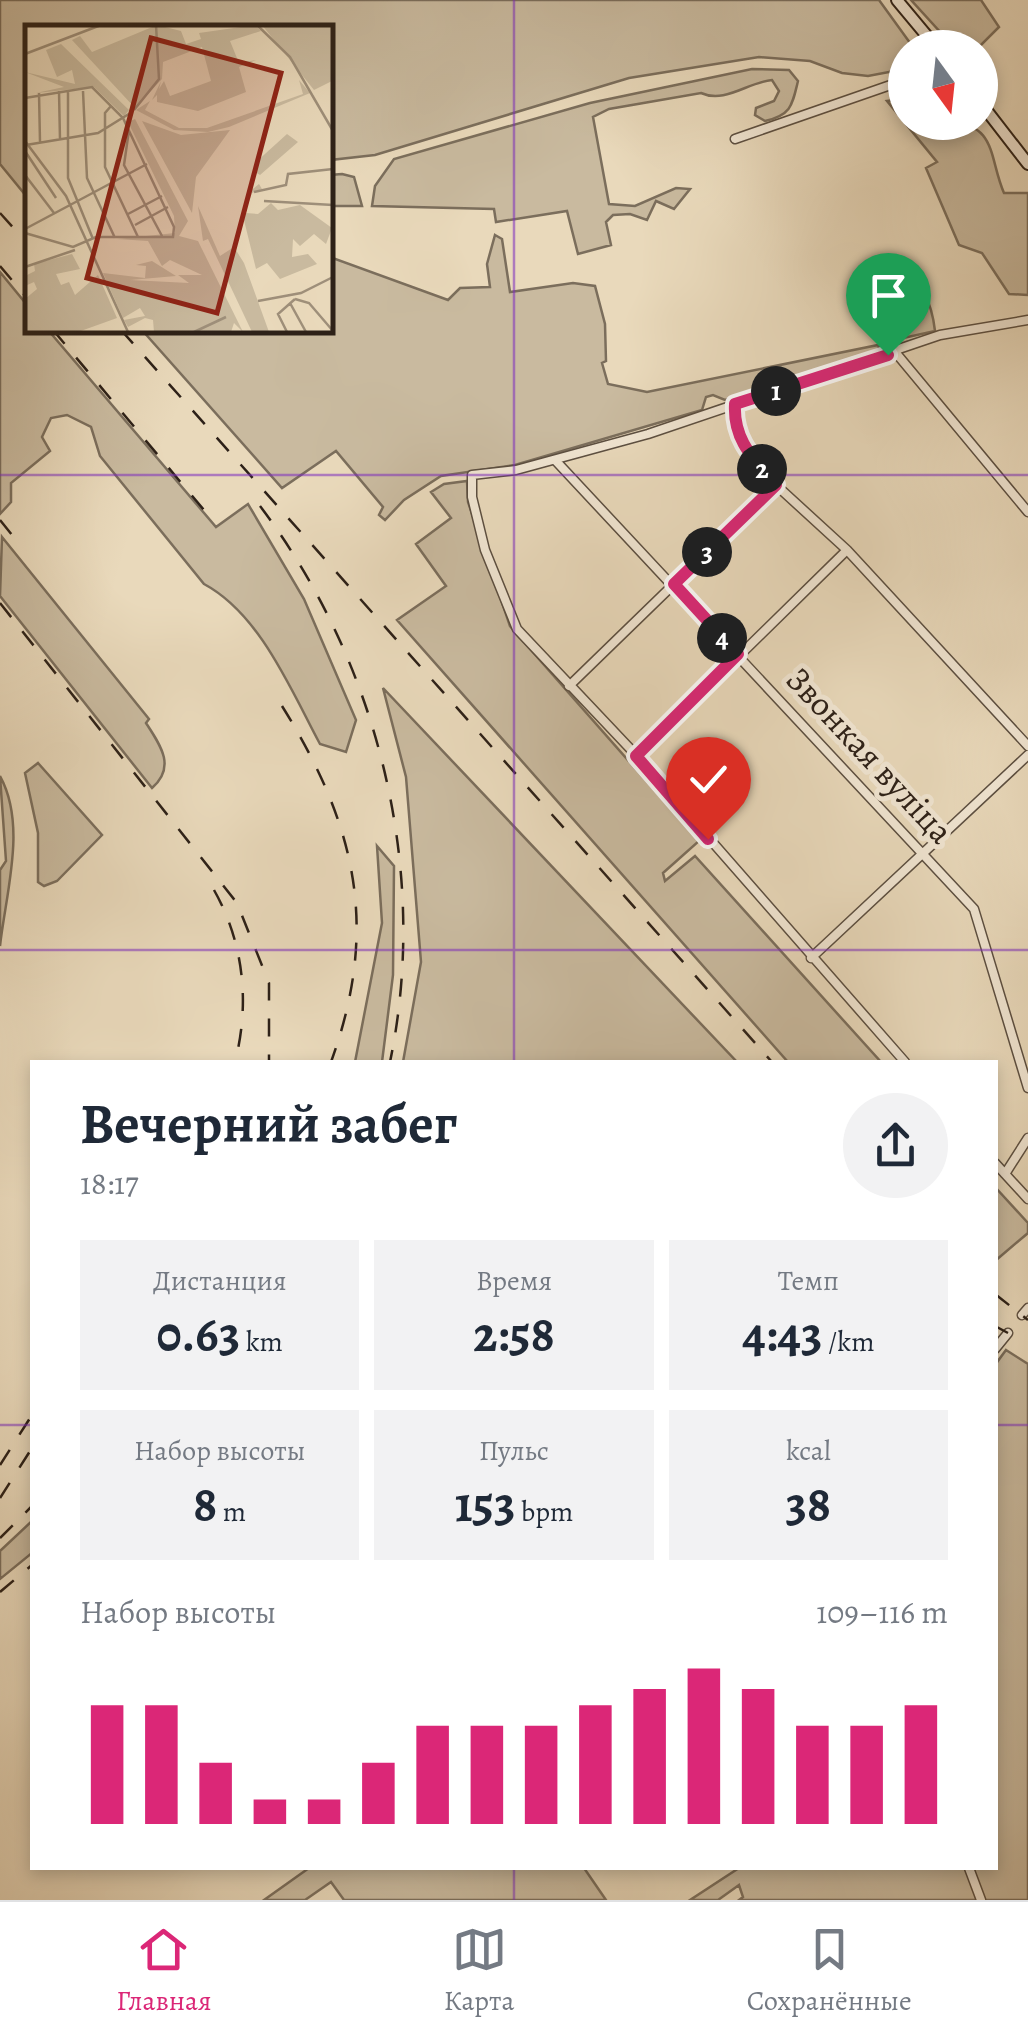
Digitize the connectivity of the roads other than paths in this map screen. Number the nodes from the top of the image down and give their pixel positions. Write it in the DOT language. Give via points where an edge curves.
graph roads {
  1 [pos="897,0"];
  2 [pos="921,30"];
  3 [pos="888,86"];
  4 [pos="998,125"];
  5 [pos="735,139"];
  6 [pos="1028,164"];
  7 [pos="1028,320"];
  8 [pos="896,353"];
  9 [pos="735,404"];
  10 [pos="555,460"];
  11 [pos="776,485"];
  12 [pos="1028,512"];
  13 [pos="847,550"];
  14 [pos="674,584"];
  15 [pos="738,654"];
  16 [pos="569,686"];
  17 [pos="1028,746"];
  18 [pos="1028,755"];
  19 [pos="636,756"];
  20 [pos="924,850"];
  21 [pos="811,958"];
  22 [pos="903,1060"];
  23 [pos="1028,1088"];
  24 [pos="1028,1138"];
  25 [pos="998,1166"];
  26 [pos="1005,1174"];
  27 [pos="1028,1199"];
  28 [pos="1008,1333"];
  29 [pos="998,1345"];
  30 [pos="970,1870"];
  31 [pos="980,1900"];
  1 -- 2 [label="main road"];
  3 -- 5 [label="street"];
  4 -- 6 [label="main road"];
  7 -- 8 [label="street" via="940,335"];
  8 -- 9 [label="street"];
  8 -- 12 [label="street"];
  9 -- 10 [label="street"];
  9 -- 11 [label="street" via="740,443"];
  10 -- 14 [label="street, Звонкая вуліца"];
  10 -- 16 [label="street" via="472,476 472,497 509,615"];
  11 -- 13 [label="street"];
  11 -- 14 [label="street"];
  13 -- 15 [label="street"];
  13 -- 17 [label="street"];
  14 -- 15 [label="street, Звонкая вуліца"];
  14 -- 16 [label="street"];
  15 -- 19 [label="street"];
  15 -- 20 [label="street, Звонкая вуліца"];
  16 -- 19 [label="street"];
  18 -- 20 [label="street"];
  19 -- 21 [label="street"];
  20 -- 21 [label="street"];
  20 -- 23 [label="street, Звонкая вуліца" via="974,909"];
  21 -- 22 [label="street"];
  24 -- 26 [label="street"];
  25 -- 26 [label="street"];
  26 -- 27 [label="street"];
  28 -- 29 [label="street"];
  30 -- 31 [label="street"];
}
